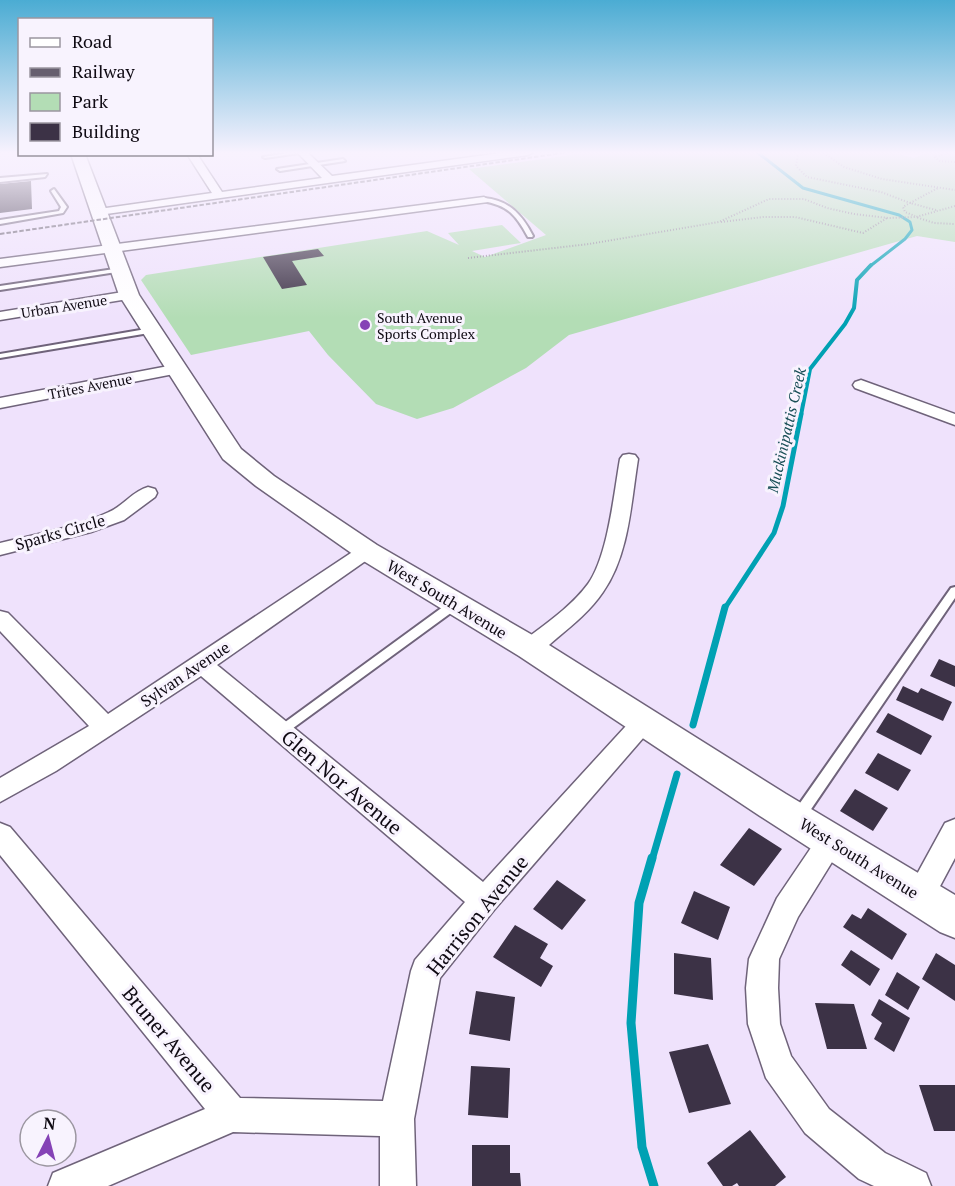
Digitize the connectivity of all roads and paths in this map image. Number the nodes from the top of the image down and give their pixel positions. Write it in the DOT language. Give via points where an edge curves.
graph roads {
  1 [pos="64,207"];
  2 [pos="97,207"];
  3 [pos="139,207"];
  4 [pos="425,207"];
  5 [pos="507,207"];
  6 [pos="751,207"];
  7 [pos="825,207"];
  8 [pos="903,207"];
  9 [pos="927,207"];
  10 [pos="949,207"];
  11 [pos="938,210"];
  12 [pos="99,213"];
  13 [pos="916,217"];
  14 [pos="888,218"];
  15 [pos="0,222"];
  16 [pos="719,222"];
  17 [pos="955,224"];
  18 [pos="530,236"];
  19 [pos="113,246"];
  20 [pos="468,258"];
  21 [pos="0,262"];
  22 [pos="121,270"];
  23 [pos="0,288"];
  24 [pos="129,295"];
  25 [pos="0,316"];
  26 [pos="153,330"];
  27 [pos="0,356"];
  28 [pos="179,369"];
  29 [pos="861,385"];
  30 [pos="0,403"];
  31 [pos="955,420"];
  32 [pos="629,459"];
  33 [pos="148,493"];
  34 [pos="0,549"];
  35 [pos="367,551"];
  36 [pos="955,590"];
  37 [pos="455,604"];
  38 [pos="0,618"];
  39 [pos="530,648"];
  40 [pos="201,664"];
  41 [pos="645,723"];
  42 [pos="105,727"];
  43 [pos="281,731"];
  44 [pos="0,790"];
  45 [pos="796,819"];
  46 [pos="955,831"];
  47 [pos="0,835"];
  48 [pos="831,841"];
  49 [pos="920,896"];
  50 [pos="484,901"];
  51 [pos="955,918"];
  52 [pos="232,1115"];
  53 [pos="397,1119"];
  54 [pos="66,1186"];
  55 [pos="398,1186"];
  56 [pos="912,1186"];
  1 -- 15 [label="lane" via="61,212"];
  2 -- 12 [label="street, West South Avenue"];
  3 -- 12 [label="street"];
  4 -- 19 [label="street"];
  5 -- 18 [label="lane" via="520,217"];
  6 -- 16 [label="path"];
  7 -- 14 [label="path"];
  8 -- 13 [label="path"];
  9 -- 11 [label="path"];
  10 -- 11 [label="path"];
  11 -- 13 [label="path"];
  12 -- 19 [label="street, West South Avenue"];
  13 -- 14 [label="path"];
  13 -- 17 [label="path"];
  14 -- 16 [label="path" via="863,233 804,218 772,216"];
  16 -- 20 [label="path" via="589,244"];
  19 -- 21 [label="street"];
  19 -- 22 [label="street, West South Avenue"];
  22 -- 23 [label="lane"];
  22 -- 24 [label="street, West South Avenue"];
  24 -- 25 [label="street, Urban Avenue"];
  24 -- 26 [label="street, West South Avenue"];
  26 -- 27 [label="lane"];
  26 -- 28 [label="street, West South Avenue"];
  28 -- 30 [label="street, Trites Avenue"];
  28 -- 35 [label="street, West South Avenue" via="232,454"];
  29 -- 31 [label="street"];
  32 -- 39 [label="street" via="612,549 597,587"];
  33 -- 34 [label="street, Sparks Circle" via="117,516"];
  35 -- 37 [label="street, West South Avenue"];
  35 -- 40 [label="street, Sylvan Avenue"];
  36 -- 45 [label="lane"];
  37 -- 39 [label="street, West South Avenue"];
  37 -- 43 [label="lane"];
  38 -- 42 [label="street"];
  39 -- 41 [label="street, West South Avenue"];
  40 -- 42 [label="street, Sylvan Avenue"];
  40 -- 43 [label="street, Glen Nor Avenue"];
  41 -- 45 [label="street, West South Avenue"];
  41 -- 50 [label="street, Harrison Avenue"];
  42 -- 44 [label="street, Sylvan Avenue"];
  43 -- 50 [label="street, Glen Nor Avenue"];
  45 -- 48 [label="street, West South Avenue"];
  46 -- 49 [label="street"];
  47 -- 52 [label="street, Bruner Avenue"];
  48 -- 49 [label="street, West South Avenue"];
  48 -- 56 [label="street" via="787,908 764,959 765,1024 778,1066 817,1121 872,1166"];
  49 -- 51 [label="street, West South Avenue"];
  50 -- 53 [label="street, Harrison Avenue" via="426,971"];
  52 -- 53 [label="street"];
  52 -- 54 [label="street"];
  53 -- 55 [label="street, Harrison Avenue"];
}
